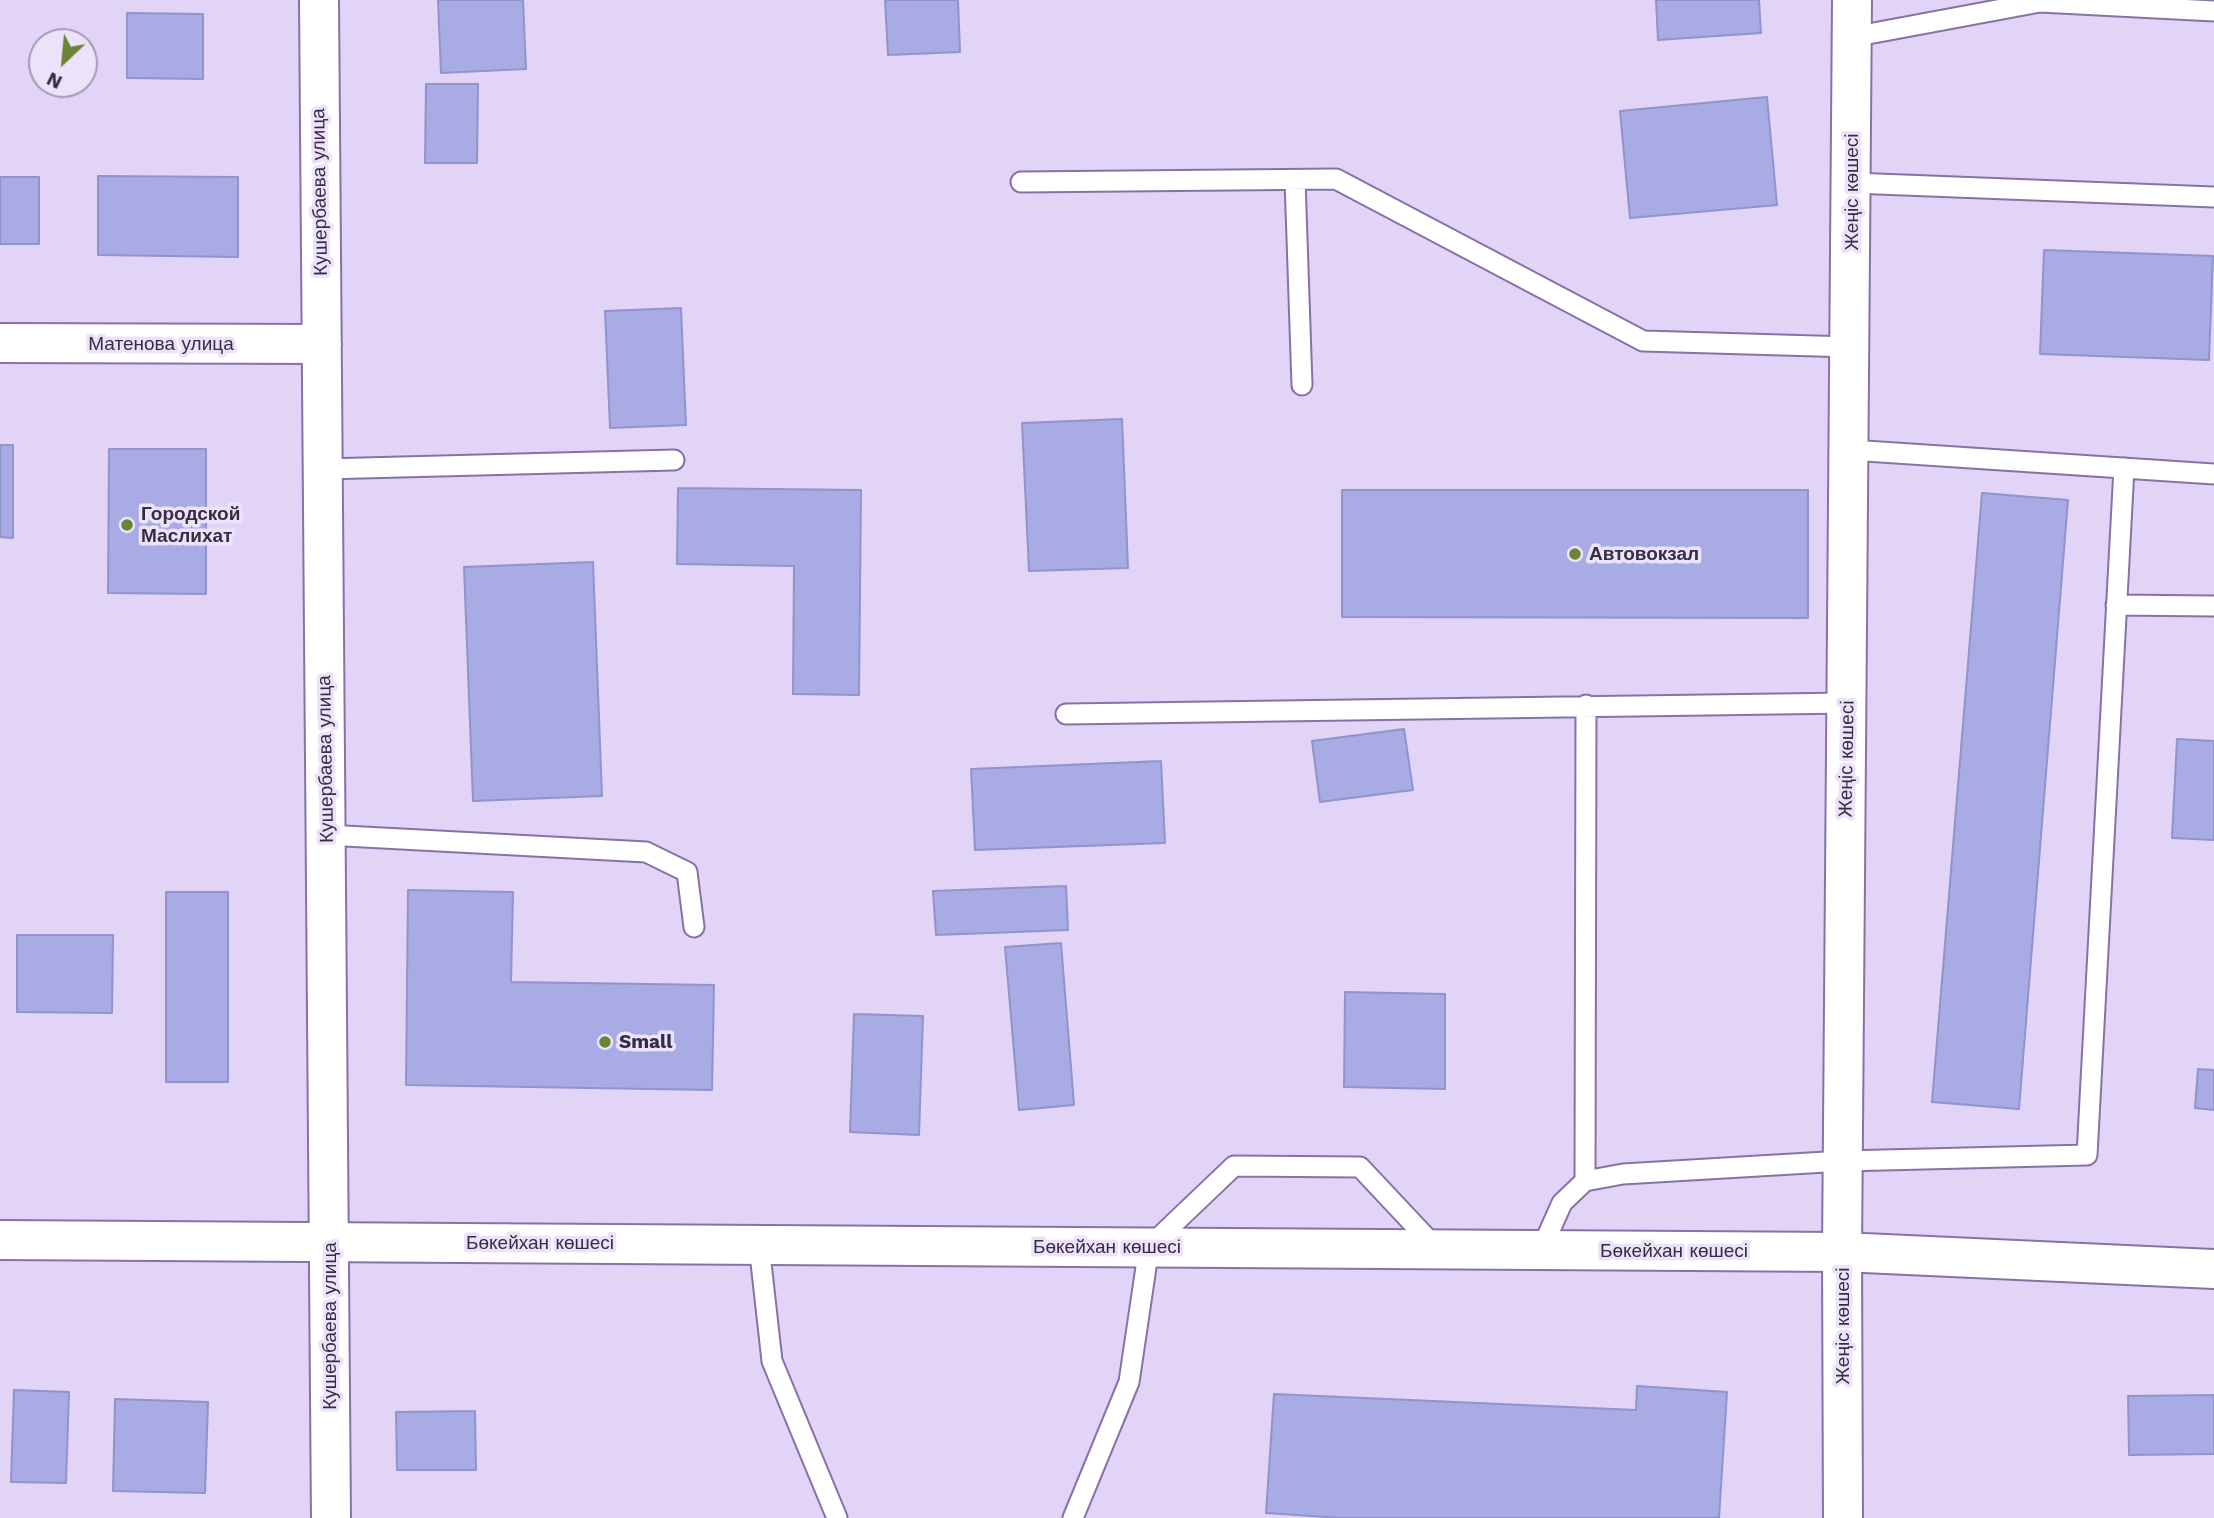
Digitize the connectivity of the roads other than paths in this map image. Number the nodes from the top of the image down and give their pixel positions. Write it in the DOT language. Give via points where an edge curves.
graph roads {
  1 [pos="319,0"];
  2 [pos="2214,11"];
  3 [pos="1852,18"];
  4 [pos="1295,180"];
  5 [pos="1021,182"];
  6 [pos="1852,183"];
  7 [pos="2214,197"];
  8 [pos="0,343"];
  9 [pos="322,344"];
  10 [pos="1851,347"];
  11 [pos="1302,384"];
  12 [pos="1850,450"];
  13 [pos="674,460"];
  14 [pos="2124,468"];
  15 [pos="323,469"];
  16 [pos="2214,474"];
  17 [pos="2116,605"];
  18 [pos="2214,606"];
  19 [pos="1848,703"];
  20 [pos="1586,705"];
  21 [pos="1066,714"];
  22 [pos="326,835"];
  23 [pos="694,927"];
  24 [pos="1843,1161"];
  25 [pos="1585,1181"];
  26 [pos="0,1240"];
  27 [pos="330,1242"];
  28 [pos="759,1245"];
  29 [pos="1149,1247"];
  30 [pos="1437,1249"];
  31 [pos="1541,1250"];
  32 [pos="1842,1252"];
  33 [pos="2214,1269"];
  34 [pos="331,1518"];
  35 [pos="837,1518"];
  36 [pos="1073,1518"];
  37 [pos="1843,1518"];
  1 -- 9 [label="street, Кушербаева улица"];
  2 -- 3 [label="lane" via="2040,2"];
  3 -- 6 [label="street, Жеңіс көшесі"];
  4 -- 5 [label="lane"];
  4 -- 10 [label="lane" via="1336,179 1643,341"];
  4 -- 11 [label="lane"];
  6 -- 7 [label="lane"];
  6 -- 10 [label="street, Жеңіс көшесі"];
  8 -- 9 [label="street, Матенова улица"];
  9 -- 15 [label="street, Кушербаева улица"];
  10 -- 12 [label="street, Жеңіс көшесі"];
  12 -- 14 [label="lane"];
  12 -- 19 [label="street, Жеңіс көшесі"];
  13 -- 15 [label="lane"];
  14 -- 16 [label="lane"];
  14 -- 17 [label="lane"];
  15 -- 22 [label="street, Кушербаева улица"];
  17 -- 18 [label="lane"];
  17 -- 24 [label="lane" via="2087,1155"];
  19 -- 20 [label="lane"];
  19 -- 24 [label="street, Жеңіс көшесі"];
  20 -- 21 [label="lane"];
  20 -- 25 [label="lane"];
  22 -- 23 [label="lane" via="646,852 688,872"];
  22 -- 27 [label="street, Кушербаева улица"];
  24 -- 25 [label="lane" via="1623,1174"];
  24 -- 32 [label="street, Жеңіс көшесі"];
  25 -- 31 [label="lane" via="1562,1203"];
  26 -- 27 [label="street, Бөкейхан көшесі"];
  27 -- 28 [label="street, Бөкейхан көшесі"];
  27 -- 34 [label="street, Кушербаева улица"];
  28 -- 29 [label="street, Бөкейхан көшесі"];
  28 -- 35 [label="lane" via="772,1361"];
  29 -- 30 [label="street, Бөкейхан көшесі"];
  29 -- 30 [label="lane" via="1234,1166 1360,1167"];
  29 -- 36 [label="lane" via="1129,1382"];
  30 -- 31 [label="street, Бөкейхан көшесі"];
  31 -- 32 [label="street, Бөкейхан көшесі"];
  32 -- 33 [label="street, Бөкейхан көшесі"];
  32 -- 37 [label="street, Жеңіс көшесі"];
}
